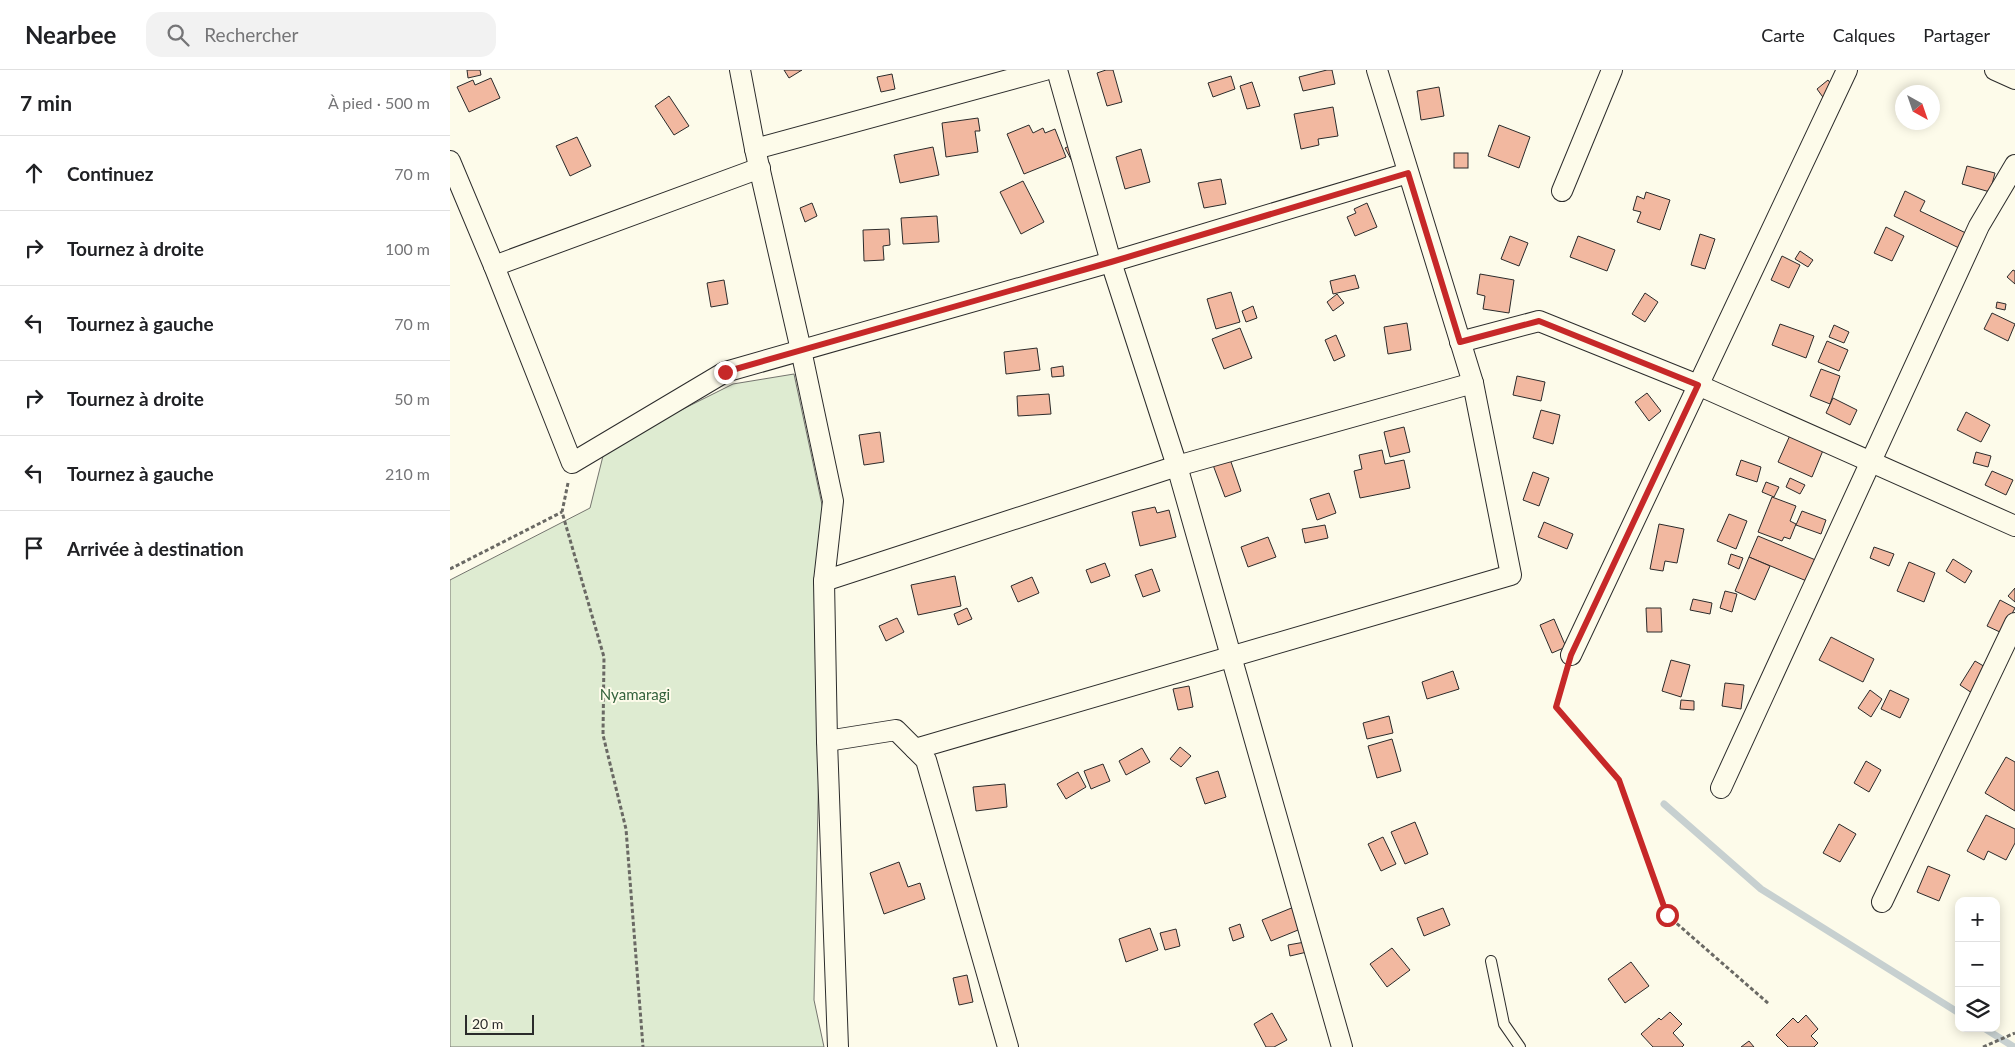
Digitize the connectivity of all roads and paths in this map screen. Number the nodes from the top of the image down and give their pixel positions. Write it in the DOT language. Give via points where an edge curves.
graph roads {
  1 [pos="740,70"];
  2 [pos="1045,70"];
  3 [pos="1057,70"];
  4 [pos="1377,70"];
  5 [pos="1612,70"];
  6 [pos="1847,70"];
  7 [pos="1995,70"];
  8 [pos="2015,79"];
  9 [pos="757,158"];
  10 [pos="450,161"];
  11 [pos="2015,165"];
  12 [pos="1408,173"];
  13 [pos="1562,191"];
  14 [pos="1111,262"];
  15 [pos="494,266"];
  16 [pos="1460,342"];
  17 [pos="801,350"];
  18 [pos="1472,383"];
  19 [pos="1698,385"];
  20 [pos="1871,461"];
  21 [pos="572,463"];
  22 [pos="1177,466"];
  23 [pos="562,512"];
  24 [pos="2015,526"];
  25 [pos="450,569"];
  26 [pos="824,581"];
  27 [pos="2015,623"];
  28 [pos="1571,655"];
  29 [pos="1231,656"];
  30 [pos="827,742"];
  31 [pos="915,749"];
  32 [pos="1721,788"];
  33 [pos="1882,902"];
  34 [pos="1491,961"];
  35 [pos="1770,1004"];
  36 [pos="2015,1033"];
  37 [pos="643,1047"];
  38 [pos="838,1047"];
  39 [pos="1008,1047"];
  40 [pos="1342,1047"];
  41 [pos="1520,1047"];
  42 [pos="1983,1047"];
  1 -- 9 [label="street"];
  2 -- 9 [label="street"];
  3 -- 14 [label="street"];
  4 -- 12 [label="street"];
  5 -- 13 [label="street"];
  6 -- 19 [label="street"];
  7 -- 8 [label="street"];
  9 -- 15 [label="street"];
  9 -- 17 [label="street"];
  10 -- 15 [label="street"];
  11 -- 20 [label="street" via="1979,226"];
  12 -- 14 [label="street"];
  12 -- 16 [label="street"];
  14 -- 17 [label="street"];
  14 -- 22 [label="street"];
  15 -- 21 [label="street"];
  16 -- 18 [label="street"];
  16 -- 19 [label="street" via="1539,321"];
  17 -- 21 [label="street" via="725,372"];
  17 -- 26 [label="street" via="833,501"];
  18 -- 22 [label="street"];
  18 -- 29 [label="street" via="1511,575"];
  19 -- 20 [label="street"];
  19 -- 28 [label="street"];
  20 -- 24 [label="street"];
  20 -- 32 [label="street"];
  21 -- 23 [label="path"];
  22 -- 26 [label="street"];
  22 -- 29 [label="street"];
  23 -- 25 [label="path"];
  23 -- 37 [label="path" via="604,658 603,735 626,829"];
  26 -- 30 [label="street"];
  27 -- 33 [label="street"];
  28 -- 35 [label="path" via="1556,707 1619,780 1667,915"];
  29 -- 31 [label="street"];
  29 -- 40 [label="street"];
  30 -- 31 [label="street" via="896,730"];
  30 -- 38 [label="street"];
  31 -- 39 [label="street" via="926,760"];
  34 -- 41 [label="lane" via="1504,1024"];
  36 -- 42 [label="path"];
}
